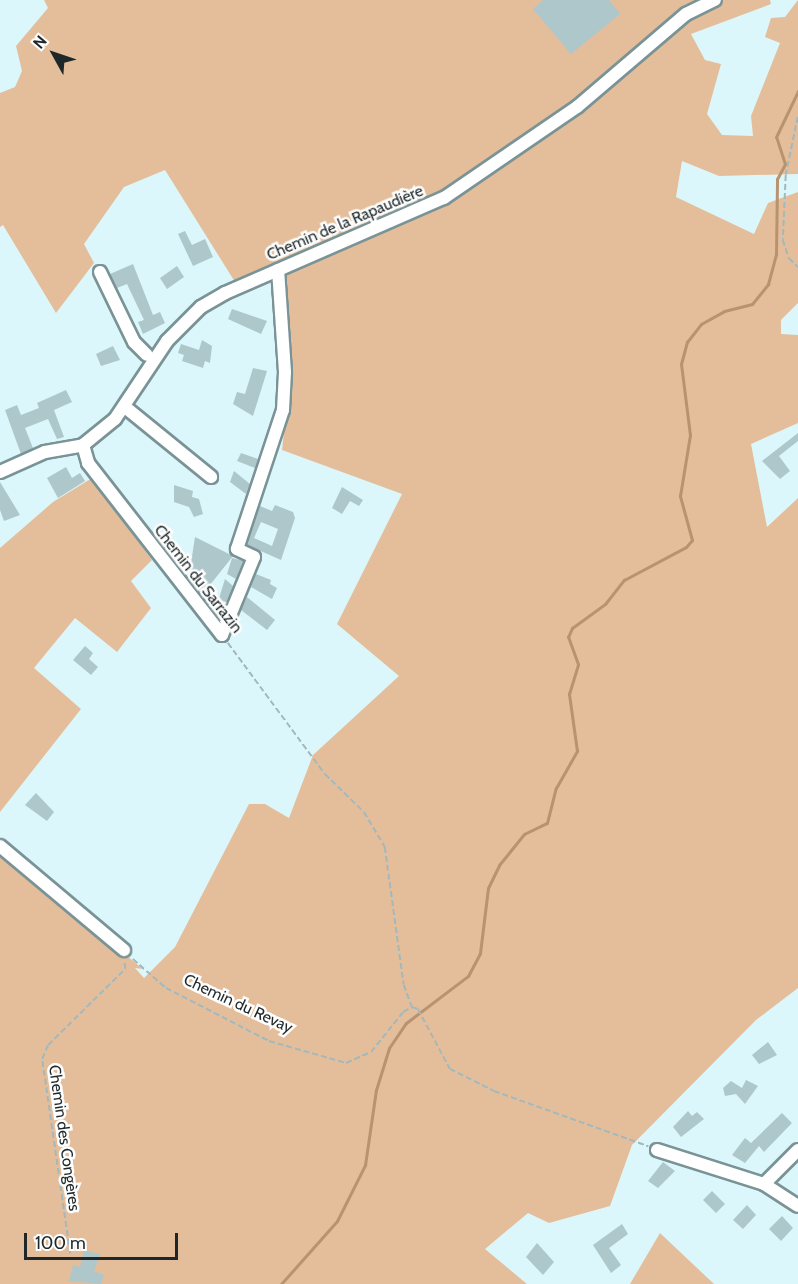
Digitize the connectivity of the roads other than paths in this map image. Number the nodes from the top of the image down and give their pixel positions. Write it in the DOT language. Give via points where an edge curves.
graph roads {
  1 [pos="715,0"];
  2 [pos="278,270"];
  3 [pos="100,272"];
  4 [pos="122,304"];
  5 [pos="150,358"];
  6 [pos="125,407"];
  7 [pos="83,445"];
  8 [pos="0,471"];
  9 [pos="211,477"];
  10 [pos="0,846"];
  11 [pos="124,950"];
  12 [pos="657,1150"];
  13 [pos="798,1150"];
  14 [pos="764,1184"];
  15 [pos="798,1206"];
  1 -- 2 [label="street, Chemin de la Rapaudière" via="686,14 577,107 444,198"];
  2 -- 5 [label="street, Chemin de la Rapaudière" via="201,307"];
  2 -- 7 [label="street, Chemin du Sarrazin" via="285,372 283,410 237,549 254,557 222,635 88,463"];
  3 -- 5 [label="street" via="134,342"];
  4 -- 5 [label="street"];
  5 -- 6 [label="street, Chemin de la Rapaudière"];
  6 -- 7 [label="street, Chemin de la Rapaudière"];
  6 -- 9 [label="street"];
  7 -- 8 [label="street" via="45,452"];
  10 -- 11 [label="street"];
  12 -- 14 [label="street"];
  13 -- 14 [label="street"];
  14 -- 15 [label="street"];
}
